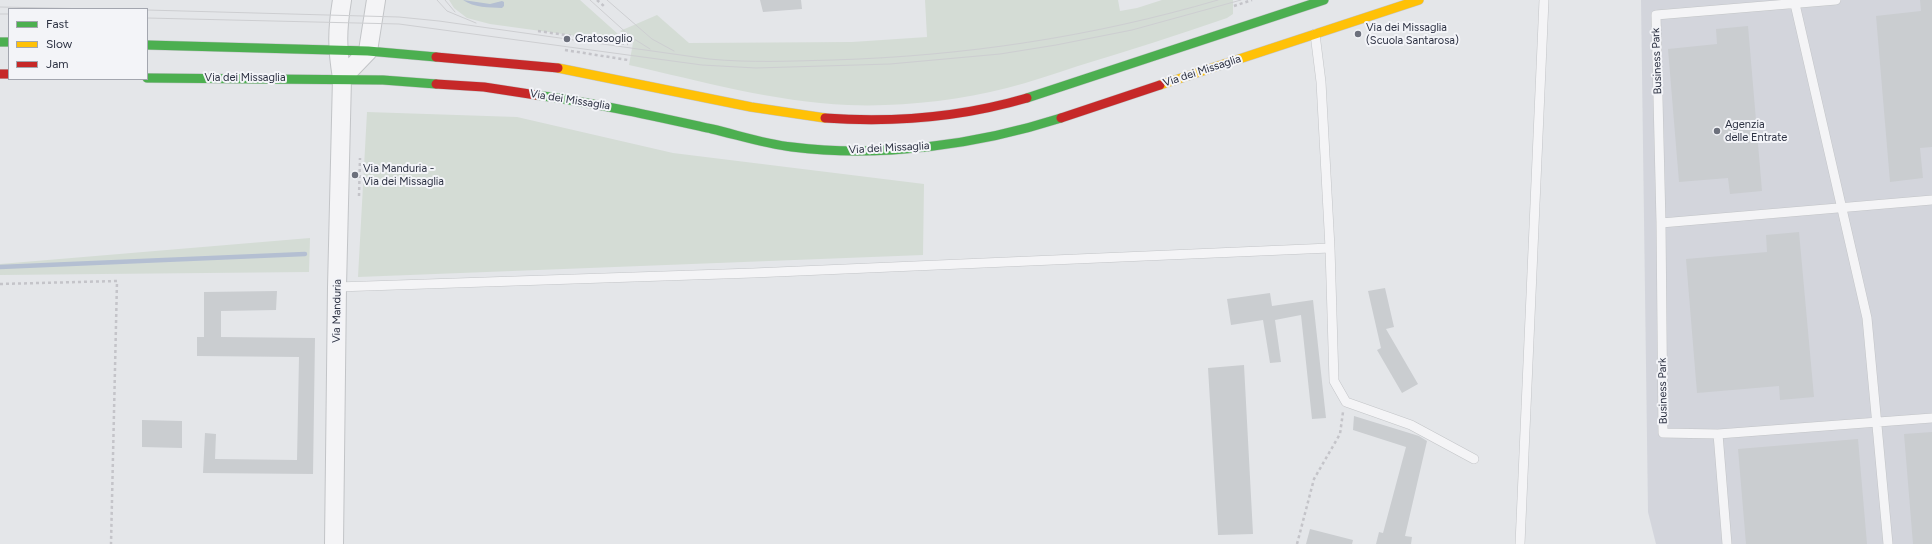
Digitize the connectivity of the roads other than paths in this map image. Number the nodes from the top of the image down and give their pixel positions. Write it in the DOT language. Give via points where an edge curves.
graph roads {
  1 [pos="342,0"];
  2 [pos="376,0"];
  3 [pos="1324,0"];
  4 [pos="1419,0"];
  5 [pos="1544,0"];
  6 [pos="1836,0"];
  7 [pos="1795,4"];
  8 [pos="1315,33"];
  9 [pos="148,45"];
  10 [pos="338,50"];
  11 [pos="368,51"];
  12 [pos="148,78"];
  13 [pos="342,78"];
  14 [pos="1932,200"];
  15 [pos="1842,207"];
  16 [pos="1661,223"];
  17 [pos="1330,248"];
  18 [pos="337,287"];
  19 [pos="1932,418"];
  20 [pos="1877,422"];
  21 [pos="1718,434"];
  22 [pos="1474,459"];
  23 [pos="334,544"];
  24 [pos="1520,544"];
  25 [pos="1728,544"];
  26 [pos="1888,544"];
  1 -- 10 [label="street"];
  2 -- 11 [label="street"];
  3 -- 11 [label="main road" via="1059,90 970,112 873,121 826,118 751,107 551,67"];
  4 -- 8 [label="main road, Via dei Missaglia"];
  5 -- 24 [label="lane"];
  6 -- 7 [label="lane, Business Park"];
  7 -- 15 [label="lane"];
  7 -- 16 [label="lane, Business Park" via="1656,16"];
  8 -- 13 [label="main road, Via dei Missaglia" via="1038,125 990,138 898,149 844,150 791,147 595,103 484,88"];
  8 -- 17 [label="lane" via="1321,82"];
  9 -- 10 [label="main road"];
  10 -- 11 [label="main road"];
  10 -- 13 [label="street"];
  11 -- 13 [label="street"];
  12 -- 13 [label="main road, Via dei Missaglia"];
  13 -- 18 [label="street, Via Manduria"];
  14 -- 15 [label="lane"];
  15 -- 16 [label="lane"];
  15 -- 20 [label="lane" via="1867,318"];
  16 -- 21 [label="lane, Business Park" via="1663,433"];
  17 -- 18 [label="lane"];
  17 -- 22 [label="lane" via="1334,381 1346,402 1411,425"];
  18 -- 23 [label="street, Via Manduria"];
  19 -- 20 [label="lane, Business Park"];
  20 -- 21 [label="lane, Business Park"];
  20 -- 26 [label="lane"];
  21 -- 25 [label="lane"];
}
